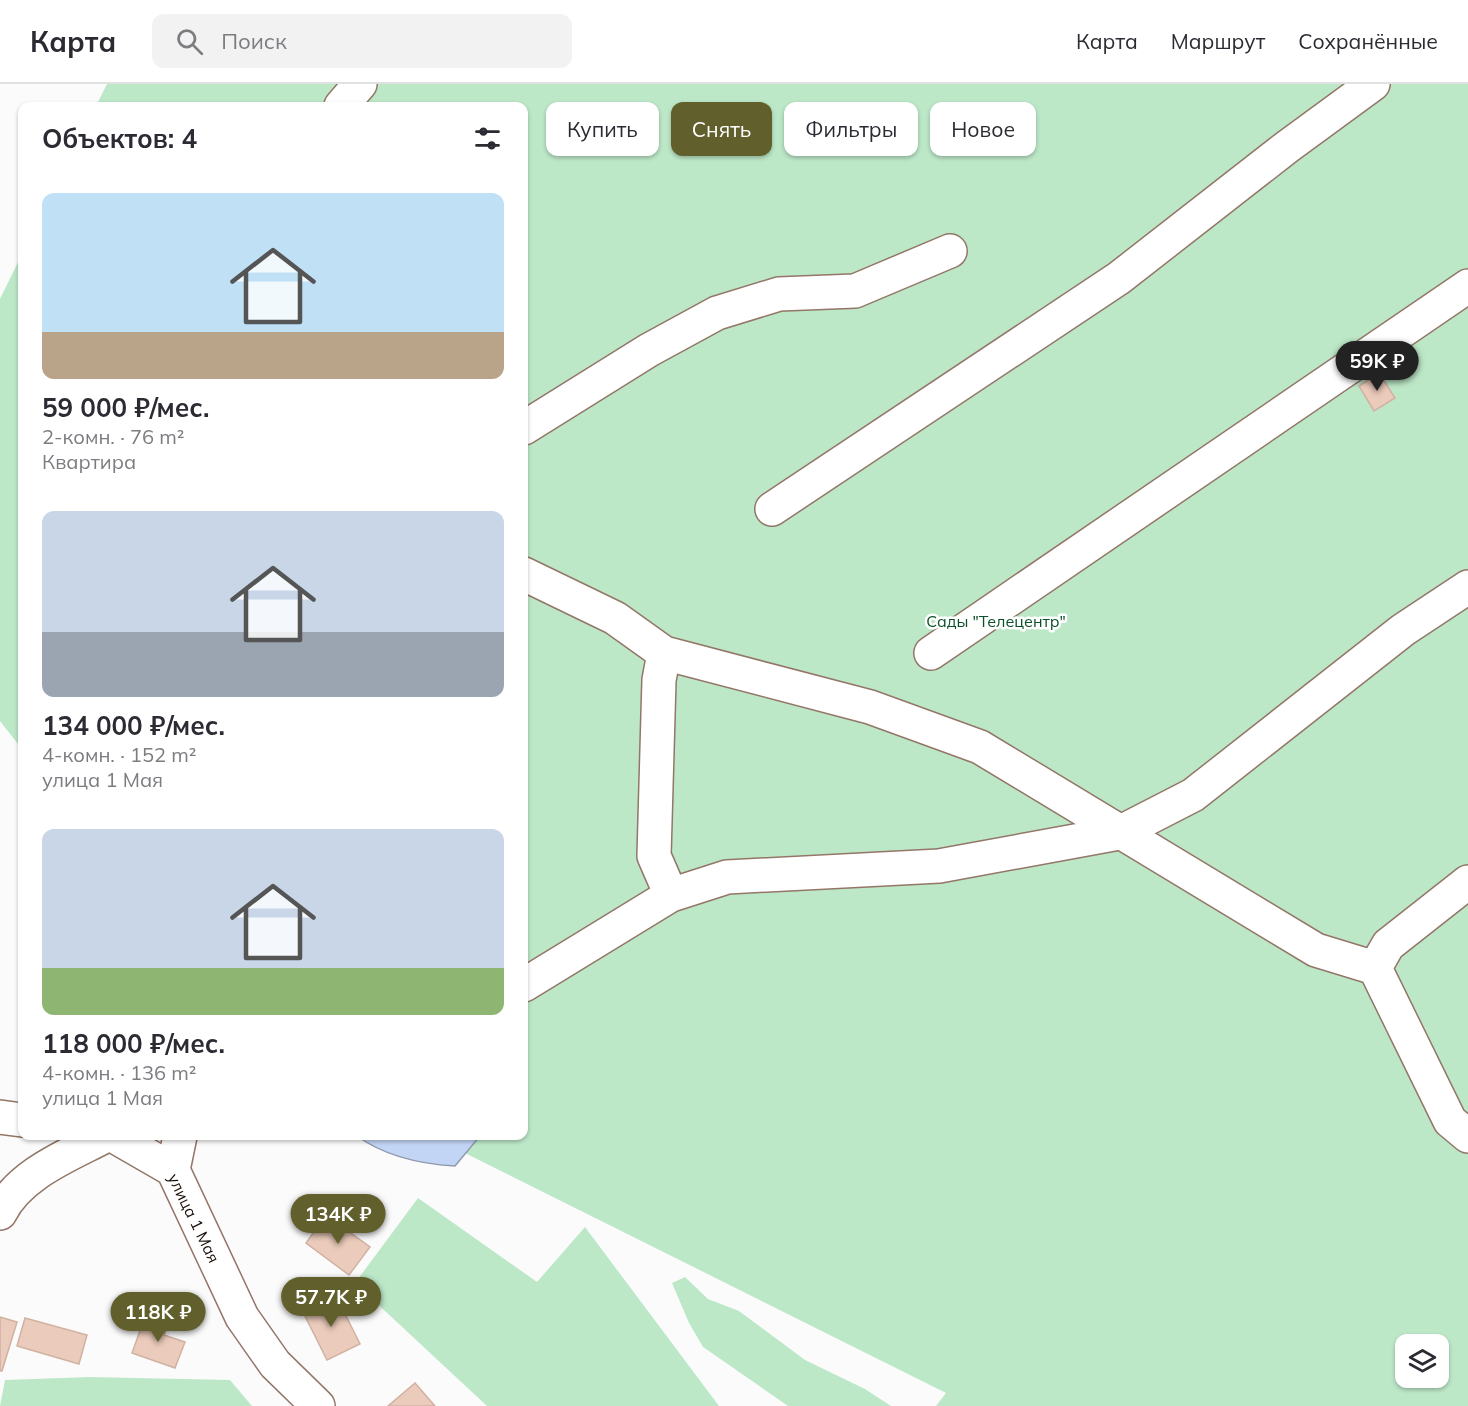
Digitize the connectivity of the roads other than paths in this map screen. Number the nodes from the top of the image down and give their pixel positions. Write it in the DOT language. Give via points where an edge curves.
graph roads {
  1 [pos="360,84"];
  2 [pos="1372,84"];
  3 [pos="344,102"];
  4 [pos="950,251"];
  5 [pos="1468,286"];
  6 [pos="528,426"];
  7 [pos="772,509"];
  8 [pos="528,576"];
  9 [pos="1468,587"];
  10 [pos="664,653"];
  11 [pos="931,653"];
  12 [pos="1119,833"];
  13 [pos="1468,882"];
  14 [pos="671,895"];
  15 [pos="1375,968"];
  16 [pos="528,983"];
  17 [pos="0,1117"];
  18 [pos="18,1119"];
  19 [pos="1468,1136"];
  20 [pos="98,1140"];
  21 [pos="121,1140"];
  22 [pos="179,1140"];
  23 [pos="173,1170"];
  24 [pos="2,1198"];
  25 [pos="318,1406"];
  1 -- 3 [label="street"];
  2 -- 7 [label="street" via="1119,278"];
  4 -- 6 [label="street" via="855,291 779,294 717,313"];
  5 -- 11 [label="street"];
  8 -- 10 [label="street" via="615,618"];
  9 -- 12 [label="street" via="1403,630 1193,795"];
  10 -- 12 [label="street" via="870,706 980,747"];
  10 -- 14 [label="street" via="659,680 654,856"];
  12 -- 14 [label="street" via="939,866 726,877"];
  12 -- 15 [label="street" via="1316,950"];
  13 -- 15 [label="street" via="1388,945"];
  14 -- 16 [label="street"];
  15 -- 19 [label="street" via="1450,1122"];
  17 -- 18 [label="street"];
  20 -- 24 [label="street" via="36,1173"];
  21 -- 23 [label="street, улица 1 Мая"];
  22 -- 23 [label="street"];
  23 -- 25 [label="street, улица 1 Мая" via="242,1317 275,1364"];
}
